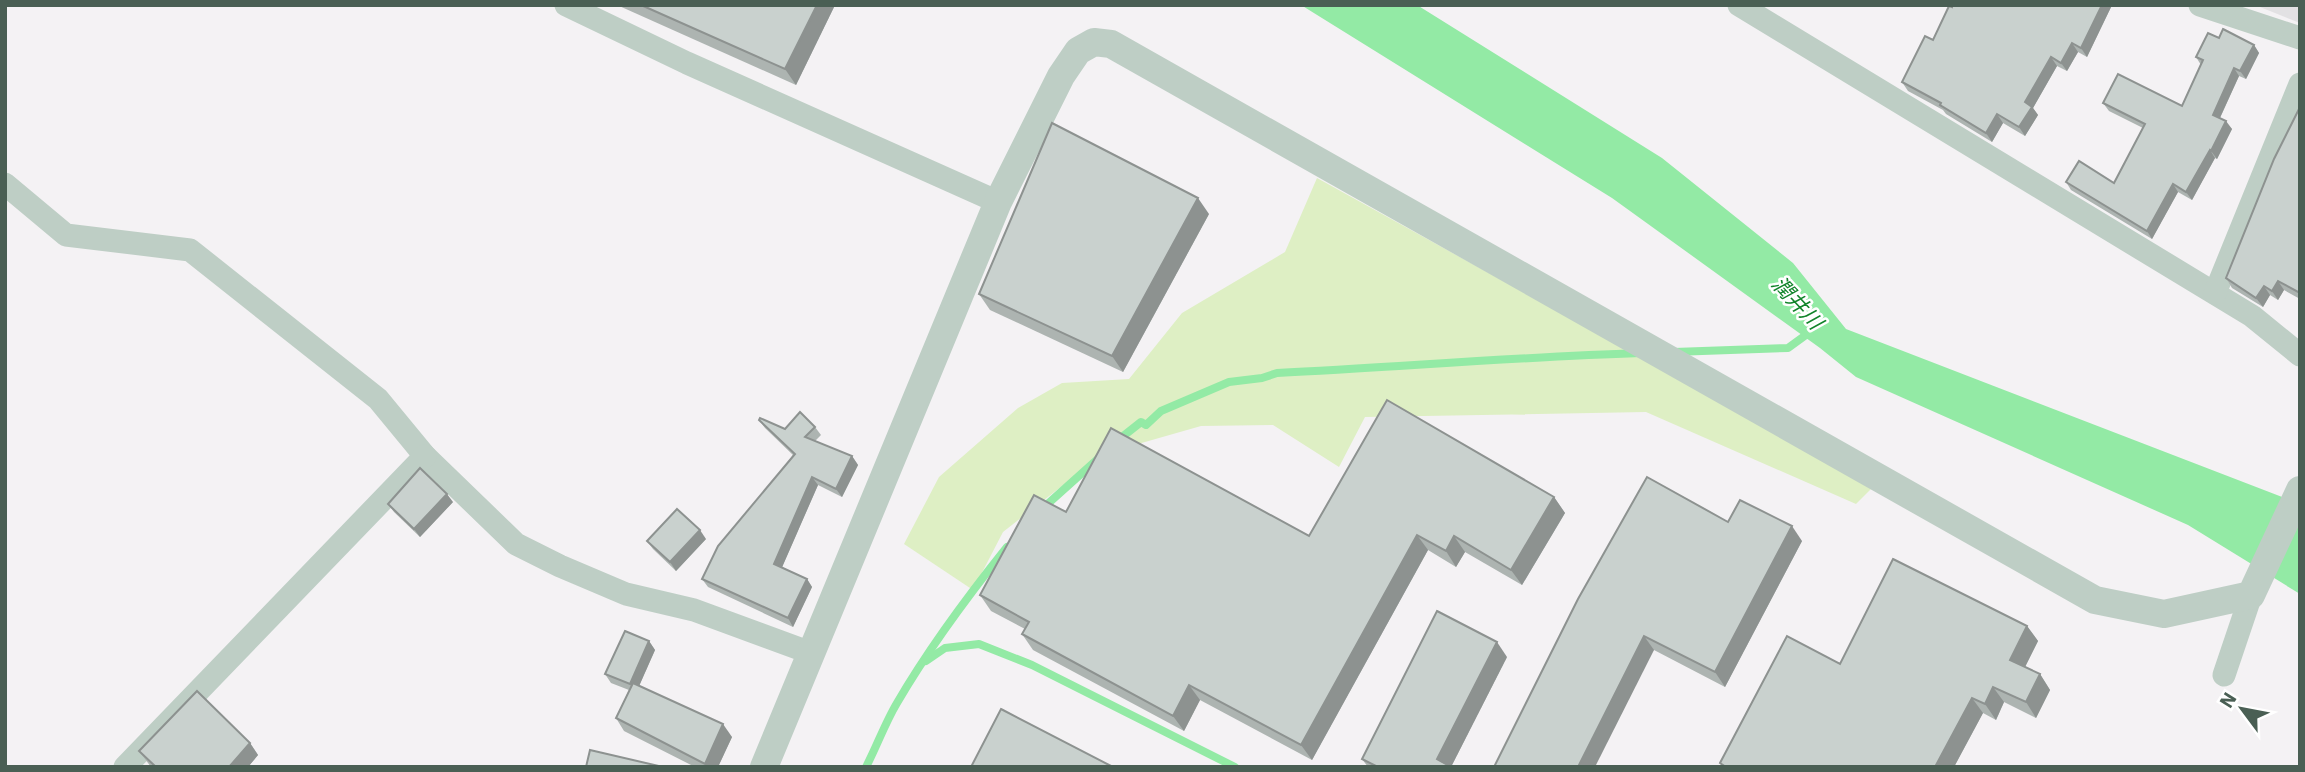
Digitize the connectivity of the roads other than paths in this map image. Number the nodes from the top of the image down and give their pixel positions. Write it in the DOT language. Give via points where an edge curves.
graph roads {
  1 [pos="566,5"];
  2 [pos="1739,5"];
  3 [pos="2200,5"];
  4 [pos="2300,38"];
  5 [pos="2300,84"];
  6 [pos="5,184"];
  7 [pos="998,202"];
  8 [pos="2215,293"];
  9 [pos="2300,355"];
  10 [pos="425,456"];
  11 [pos="2300,490"];
  12 [pos="2250,595"];
  13 [pos="811,653"];
  14 [pos="2224,675"];
  15 [pos="125,767"];
  16 [pos="764,767"];
  1 -- 7 [label="street"];
  2 -- 8 [label="street"];
  3 -- 4 [label="street"];
  5 -- 8 [label="street"];
  6 -- 10 [label="street" via="66,235 190,250 378,399"];
  7 -- 12 [label="street" via="1078,51 1094,43 1111,44 2095,600 2164,614"];
  7 -- 13 [label="street"];
  8 -- 9 [label="street"];
  10 -- 13 [label="street" via="527,550 626,594 694,610"];
  10 -- 15 [label="street"];
  11 -- 12 [label="street"];
  12 -- 14 [label="street"];
  13 -- 16 [label="street"];
}
